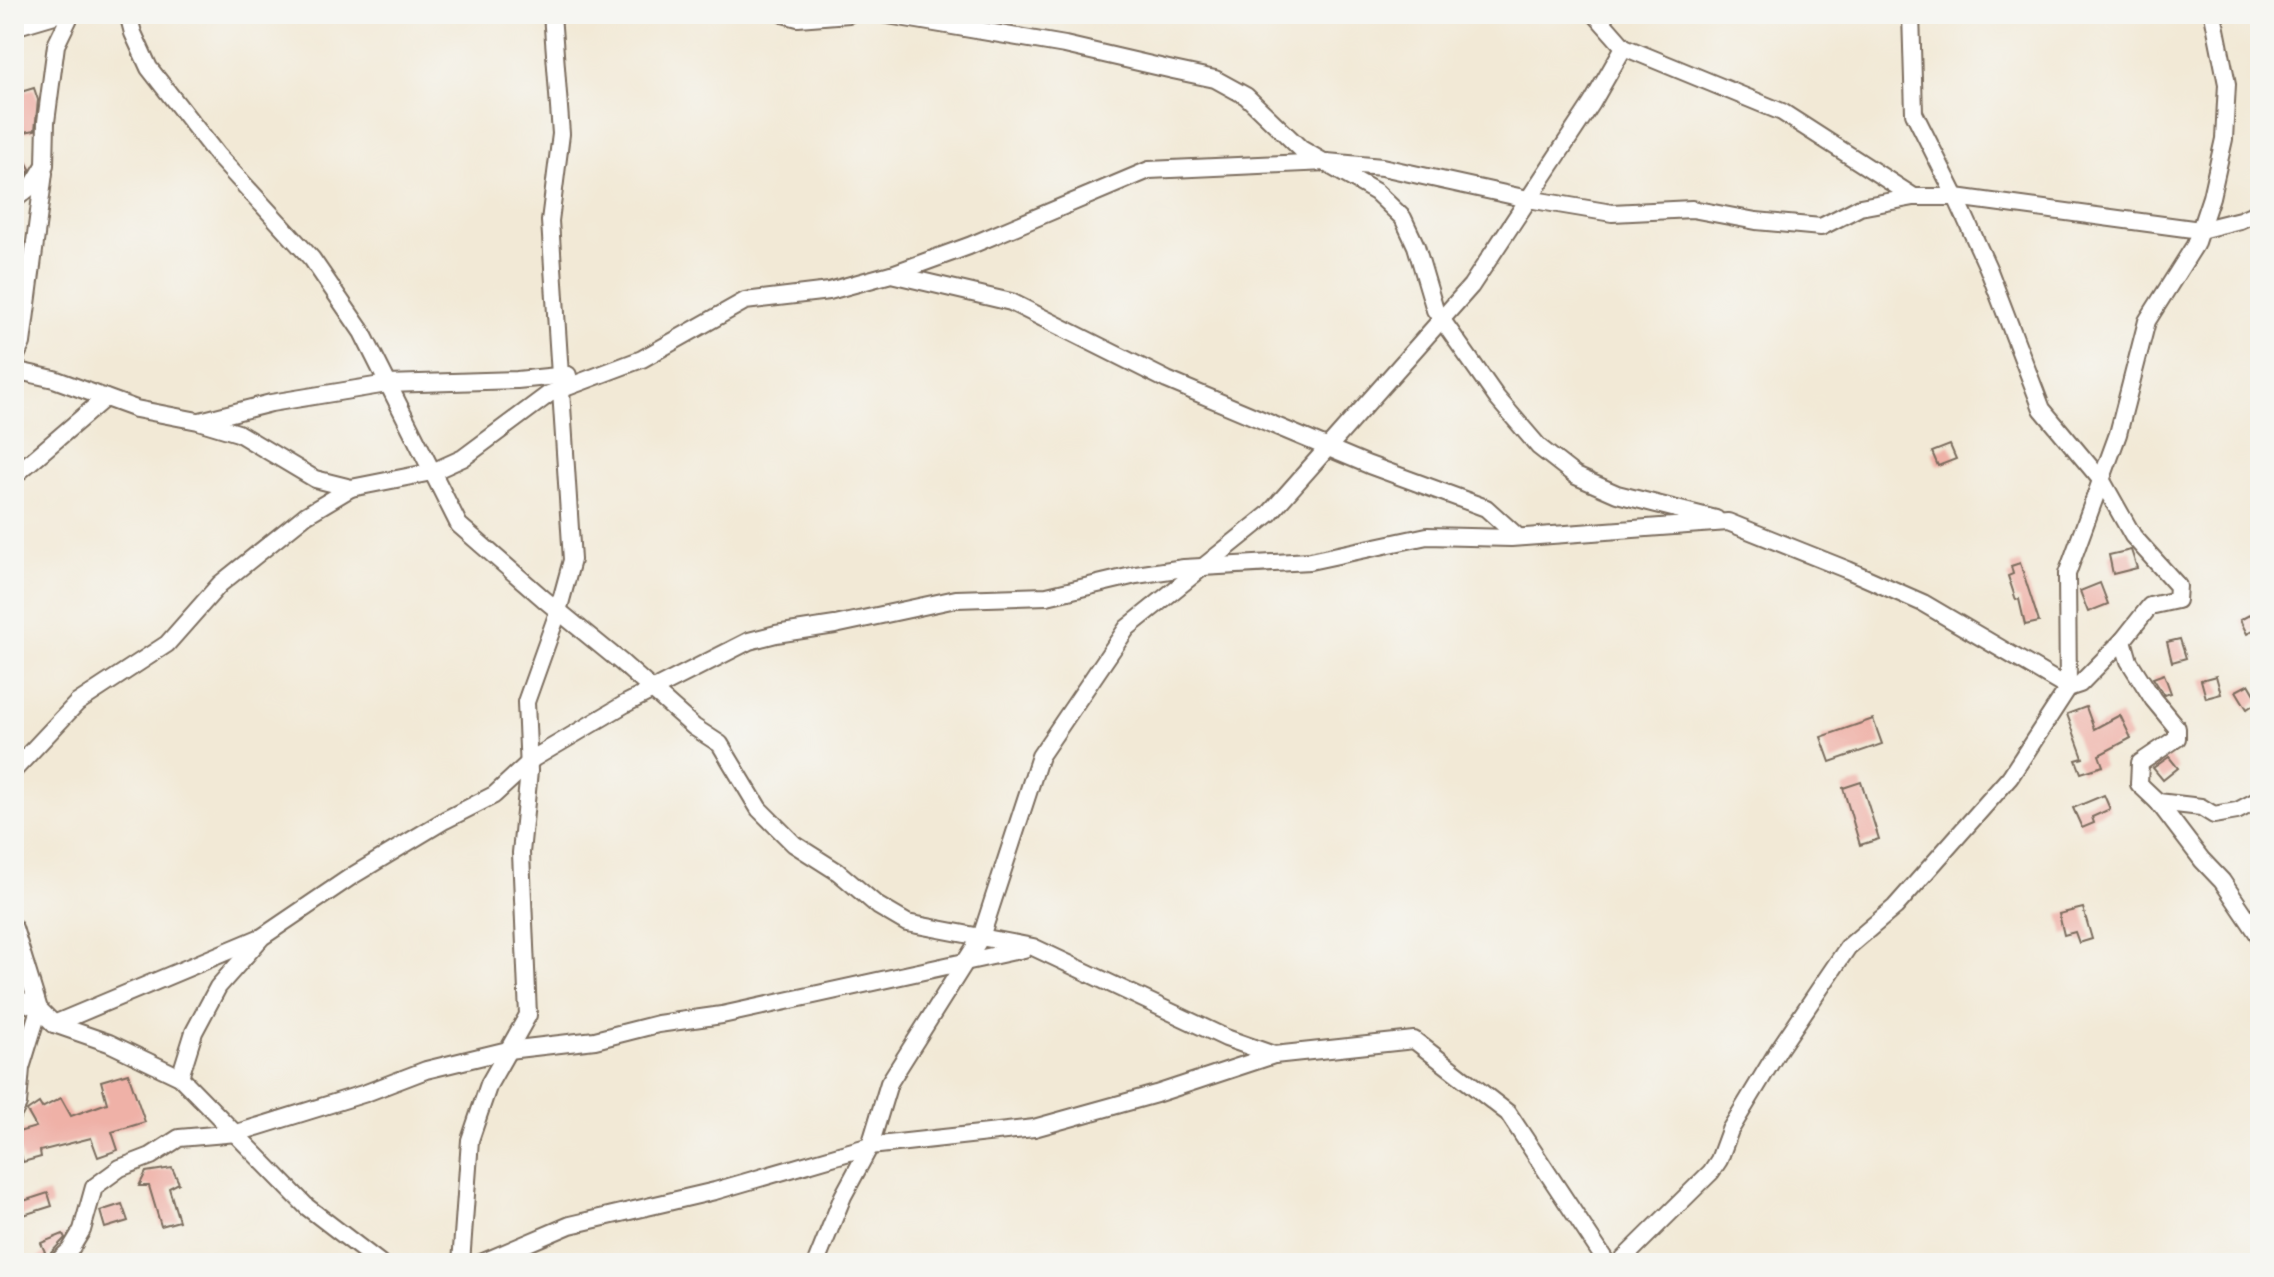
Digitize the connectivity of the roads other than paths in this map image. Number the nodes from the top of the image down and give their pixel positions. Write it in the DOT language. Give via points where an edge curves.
graph roads {
  1 [pos="58,14"];
  2 [pos="71,14"];
  3 [pos="128,14"];
  4 [pos="552,14"];
  5 [pos="783,14"];
  6 [pos="849,14"];
  7 [pos="882,14"];
  8 [pos="1595,14"];
  9 [pos="1911,14"];
  10 [pos="2213,14"];
  11 [pos="14,27"];
  12 [pos="1624,47"];
  13 [pos="1327,162"];
  14 [pos="45,165"];
  15 [pos="1914,197"];
  16 [pos="1956,197"];
  17 [pos="1528,199"];
  18 [pos="14,200"];
  19 [pos="2260,211"];
  20 [pos="2200,230"];
  21 [pos="891,274"];
  22 [pos="1441,319"];
  23 [pos="14,360"];
  24 [pos="14,370"];
  25 [pos="562,382"];
  26 [pos="387,384"];
  27 [pos="105,398"];
  28 [pos="198,421"];
  29 [pos="1327,447"];
  30 [pos="432,472"];
  31 [pos="14,476"];
  32 [pos="2102,481"];
  33 [pos="351,488"];
  34 [pos="1728,522"];
  35 [pos="1518,537"];
  36 [pos="1203,567"];
  37 [pos="559,610"];
  38 [pos="2123,640"];
  39 [pos="2068,688"];
  40 [pos="652,691"];
  41 [pos="529,762"];
  42 [pos="14,770"];
  43 [pos="2260,799"];
  44 [pos="2158,802"];
  45 [pos="14,928"];
  46 [pos="262,937"];
  47 [pos="981,937"];
  48 [pos="2260,937"];
  49 [pos="1033,947"];
  50 [pos="965,962"];
  51 [pos="14,997"];
  52 [pos="39,1009"];
  53 [pos="54,1024"];
  54 [pos="508,1050"];
  55 [pos="1274,1055"];
  56 [pos="180,1077"];
  57 [pos="14,1112"];
  58 [pos="237,1133"];
  59 [pos="870,1146"];
  60 [pos="56,1263"];
  61 [pos="380,1263"];
  62 [pos="461,1263"];
  63 [pos="481,1263"];
  64 [pos="816,1263"];
  65 [pos="1607,1263"];
  66 [pos="1619,1263"];
  1 -- 11 [label="street"];
  2 -- 14 [label="street" via="56,45"];
  3 -- 26 [label="street" via="149,68 217,155 312,259 362,332"];
  4 -- 25 [label="street" via="561,134 550,221"];
  5 -- 6 [label="street"];
  7 -- 13 [label="street" via="1065,45 1215,79 1246,96 1301,149"];
  8 -- 12 [label="street"];
  9 -- 16 [label="street" via="1914,113"];
  10 -- 20 [label="street" via="2227,84 2224,139"];
  12 -- 15 [label="street" via="1782,112"];
  12 -- 17 [label="street"];
  13 -- 17 [label="street" via="1382,167"];
  13 -- 21 [label="street" via="1149,170"];
  13 -- 22 [label="street" via="1376,192 1403,218"];
  14 -- 18 [label="street" via="33,185"];
  14 -- 23 [label="street" via="22,343"];
  15 -- 16 [label="street"];
  15 -- 17 [label="street" via="1860,207 1821,227 1692,209 1612,213"];
  16 -- 20 [label="street"];
  16 -- 32 [label="street" via="2042,409"];
  17 -- 22 [label="street" via="1471,286"];
  19 -- 20 [label="street"];
  20 -- 32 [label="street" via="2147,321"];
  21 -- 25 [label="street" via="829,291 745,301 642,359 593,378"];
  21 -- 29 [label="street" via="1011,302 1167,380"];
  22 -- 29 [label="street"];
  22 -- 34 [label="street" via="1539,447 1576,476 1617,494"];
  24 -- 27 [label="street"];
  25 -- 26 [label="street"];
  25 -- 30 [label="street" via="463,458"];
  25 -- 37 [label="street" via="572,560"];
  26 -- 28 [label="street"];
  26 -- 30 [label="street"];
  27 -- 28 [label="street"];
  27 -- 31 [label="street"];
  28 -- 33 [label="street" via="238,433 315,479"];
  29 -- 35 [label="street" via="1486,508"];
  29 -- 36 [label="street" via="1269,514"];
  30 -- 33 [label="street"];
  30 -- 37 [label="street" via="459,525"];
  32 -- 38 [label="street" via="2133,536 2178,586 2177,600 2150,606"];
  32 -- 39 [label="street" via="2067,574"];
  33 -- 42 [label="street" via="306,515 220,584 167,644 77,703"];
  34 -- 35 [label="street"];
  34 -- 39 [label="street" via="1923,603"];
  35 -- 36 [label="street" via="1427,536 1310,561"];
  36 -- 40 [label="street" via="1136,575 1047,596 956,599 776,634 749,641"];
  36 -- 47 [label="street" via="1127,628 1040,756"];
  37 -- 40 [label="street"];
  37 -- 41 [label="street" via="526,702"];
  38 -- 39 [label="street" via="2080,684"];
  38 -- 44 [label="street" via="2129,661 2177,728 2177,738 2140,763 2139,784"];
  39 -- 66 [label="street" via="2010,777 1895,907 1848,947 1771,1062 1711,1172"];
  40 -- 41 [label="street"];
  40 -- 47 [label="street" via="720,744 759,809 794,844 907,923"];
  41 -- 46 [label="street" via="494,795 352,876"];
  41 -- 54 [label="street" via="521,853 528,1015"];
  43 -- 44 [label="street" via="2214,815 2201,807"];
  44 -- 48 [label="street"];
  45 -- 52 [label="street"];
  46 -- 53 [label="street"];
  46 -- 56 [label="street" via="218,987 194,1032"];
  47 -- 49 [label="street"];
  47 -- 50 [label="street"];
  49 -- 50 [label="street"];
  49 -- 55 [label="street" via="1226,1038"];
  50 -- 54 [label="street" via="595,1040"];
  50 -- 59 [label="street" via="889,1083"];
  51 -- 52 [label="street"];
  52 -- 53 [label="street"];
  52 -- 57 [label="street"];
  53 -- 56 [label="street"];
  54 -- 58 [label="street" via="426,1070"];
  54 -- 62 [label="street" via="489,1084 470,1140"];
  55 -- 59 [label="street" via="1034,1128"];
  55 -- 65 [label="street" via="1414,1040 1508,1113"];
  56 -- 58 [label="street"];
  58 -- 60 [label="street" via="179,1138 120,1168 94,1187 82,1230"];
  58 -- 61 [label="street" via="307,1207"];
  59 -- 63 [label="street" via="715,1191 570,1225"];
  59 -- 64 [label="street"];
}
